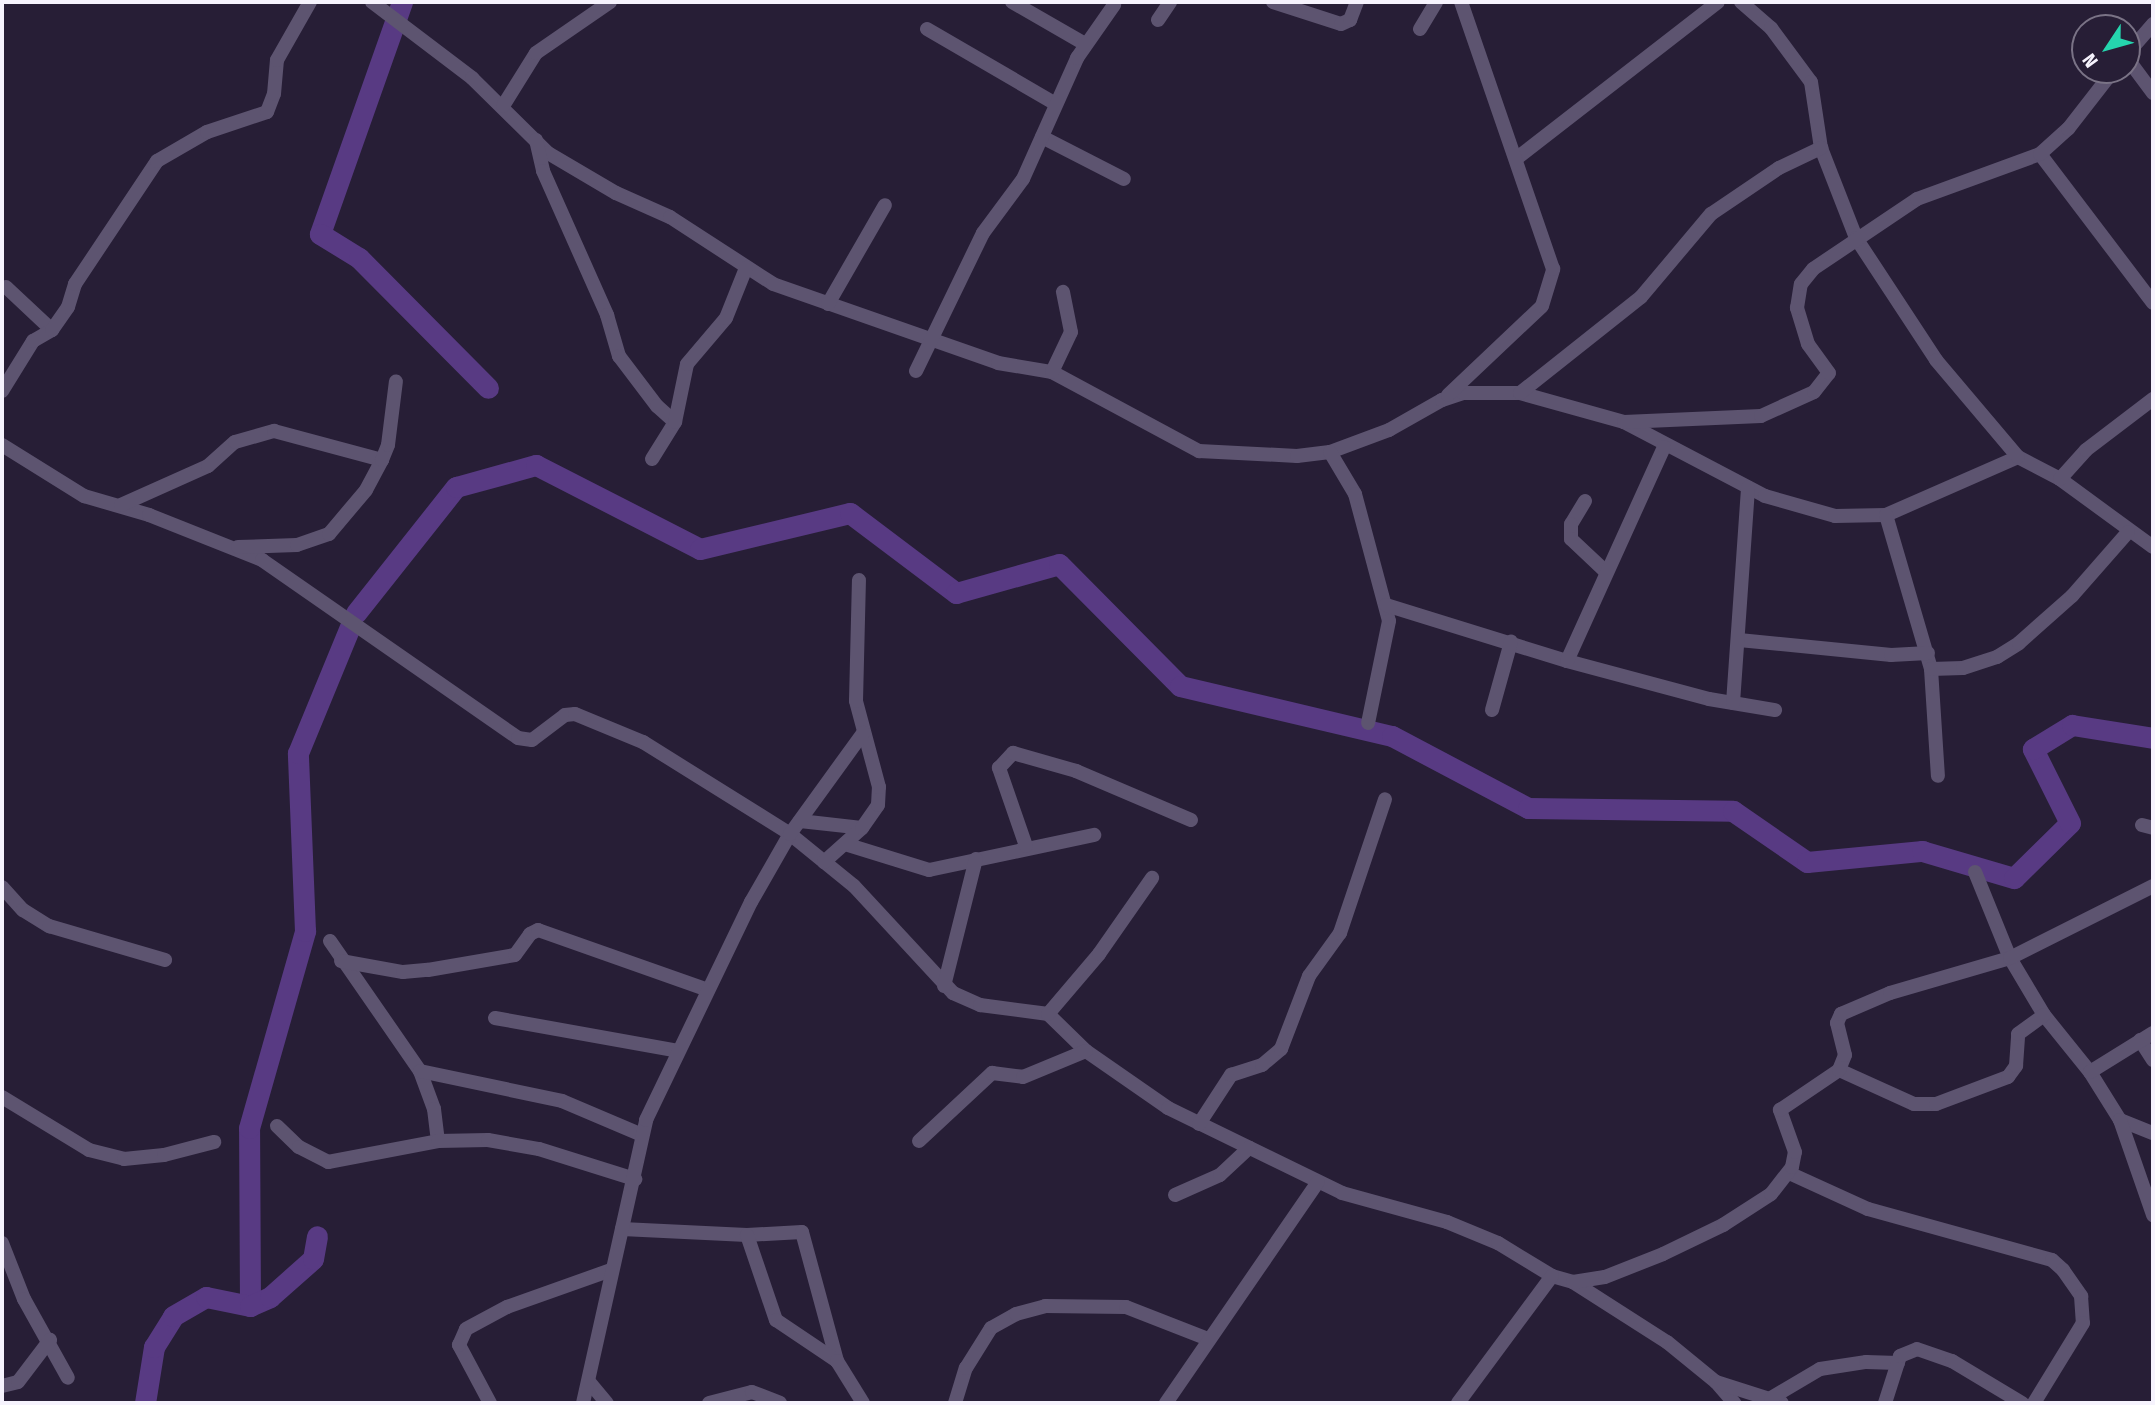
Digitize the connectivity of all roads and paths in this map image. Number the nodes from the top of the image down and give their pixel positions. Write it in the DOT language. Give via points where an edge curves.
graph roads {
  1 [pos="310,2"];
  2 [pos="372,2"];
  3 [pos="610,2"];
  4 [pos="1012,2"];
  5 [pos="1170,2"];
  6 [pos="1273,2"];
  7 [pos="1357,2"];
  8 [pos="1436,2"];
  9 [pos="1461,2"];
  10 [pos="1718,2"];
  11 [pos="1741,2"];
  12 [pos="1114,5"];
  13 [pos="1158,20"];
  14 [pos="2153,24"];
  15 [pos="927,29"];
  16 [pos="1420,29"];
  17 [pos="2141,39"];
  18 [pos="1085,44"];
  19 [pos="2141,76"];
  20 [pos="2103,84"];
  21 [pos="2153,93"];
  22 [pos="1056,104"];
  23 [pos="502,106"];
  24 [pos="1042,138"];
  25 [pos="536,139"];
  26 [pos="1821,148"];
  27 [pos="2040,154"];
  28 [pos="1517,158"];
  29 [pos="1124,179"];
  30 [pos="885,205"];
  31 [pos="1856,239"];
  32 [pos="747,268"];
  33 [pos="6,287"];
  34 [pos="2147,287"];
  35 [pos="1063,292"];
  36 [pos="2153,303"];
  37 [pos="828,304"];
  38 [pos="52,330"];
  39 [pos="933,337"];
  40 [pos="916,371"];
  41 [pos="1052,372"];
  42 [pos="396,381"];
  43 [pos="2,391"];
  44 [pos="1520,393"];
  45 [pos="2153,398"];
  46 [pos="1442,400"];
  47 [pos="675,422"];
  48 [pos="1623,422"];
  49 [pos="2,446"];
  50 [pos="1664,447"];
  51 [pos="1330,452"];
  52 [pos="2018,457"];
  53 [pos="652,459"];
  54 [pos="382,460"];
  55 [pos="2060,479"];
  56 [pos="1748,488"];
  57 [pos="1584,500"];
  58 [pos="121,505"];
  59 [pos="1886,515"];
  60 [pos="2128,532"];
  61 [pos="237,547"];
  62 [pos="2153,547"];
  63 [pos="1606,572"];
  64 [pos="859,580"];
  65 [pos="1386,605"];
  66 [pos="1739,640"];
  67 [pos="1511,642"];
  68 [pos="1928,653"];
  69 [pos="1567,661"];
  70 [pos="1931,669"];
  71 [pos="1733,703"];
  72 [pos="1492,710"];
  73 [pos="1775,710"];
  74 [pos="1368,723"];
  75 [pos="863,733"];
  76 [pos="1938,776"];
  77 [pos="1385,799"];
  78 [pos="1191,820"];
  79 [pos="800,821"];
  80 [pos="862,828"];
  81 [pos="790,834"];
  82 [pos="1094,835"];
  83 [pos="845,844"];
  84 [pos="1026,846"];
  85 [pos="976,859"];
  86 [pos="824,862"];
  87 [pos="1975,872"];
  88 [pos="1152,878"];
  89 [pos="2,887"];
  90 [pos="2153,887"];
  91 [pos="330,941"];
  92 [pos="2010,958"];
  93 [pos="165,960"];
  94 [pos="341,961"];
  95 [pos="944,986"];
  96 [pos="708,990"];
  97 [pos="1048,1014"];
  98 [pos="2044,1015"];
  99 [pos="495,1018"];
  100 [pos="2147,1037"];
  101 [pos="678,1051"];
  102 [pos="1086,1051"];
  103 [pos="2153,1060"];
  104 [pos="1839,1070"];
  105 [pos="419,1071"];
  106 [pos="2090,1072"];
  107 [pos="2,1097"];
  108 [pos="2120,1120"];
  109 [pos="1199,1124"];
  110 [pos="276,1126"];
  111 [pos="2153,1133"];
  112 [pos="642,1135"];
  113 [pos="919,1140"];
  114 [pos="438,1141"];
  115 [pos="214,1142"];
  116 [pos="1248,1148"];
  117 [pos="1789,1172"];
  118 [pos="635,1179"];
  119 [pos="1318,1182"];
  120 [pos="1175,1195"];
  121 [pos="2153,1215"];
  122 [pos="622,1228"];
  123 [pos="747,1235"];
  124 [pos="2,1243"];
  125 [pos="611,1270"];
  126 [pos="1552,1276"];
  127 [pos="1573,1282"];
  128 [pos="1208,1339"];
  129 [pos="50,1340"];
  130 [pos="837,1360"];
  131 [pos="1898,1363"];
  132 [pos="68,1378"];
  133 [pos="1716,1382"];
  134 [pos="590,1383"];
  135 [pos="2,1386"];
  136 [pos="1776,1401"];
  137 [pos="490,1403"];
  138 [pos="583,1403"];
  139 [pos="607,1403"];
  140 [pos="709,1403"];
  141 [pos="780,1403"];
  142 [pos="863,1403"];
  143 [pos="955,1403"];
  144 [pos="1166,1403"];
  145 [pos="1458,1403"];
  146 [pos="1734,1403"];
  147 [pos="1885,1403"];
  148 [pos="2022,1403"];
  149 [pos="2034,1403"];
  1 -- 38 [label="street" via="277,60 267,112 207,132 157,161 75,284 68,307"];
  2 -- 23 [label="street" via="411,28"];
  3 -- 23 [label="street" via="536,53"];
  4 -- 18 [label="street"];
  5 -- 13 [label="street"];
  6 -- 7 [label="street" via="1341,24 1350,20"];
  8 -- 16 [label="street"];
  9 -- 28 [label="street"];
  10 -- 28 [label="street"];
  11 -- 26 [label="street" via="1771,28 1811,82"];
  12 -- 18 [label="street"];
  14 -- 17 [label="street"];
  15 -- 22 [label="street"];
  18 -- 22 [label="street"];
  19 -- 21 [label="street"];
  20 -- 27 [label="street" via="2068,129"];
  22 -- 24 [label="street"];
  23 -- 25 [label="street"];
  24 -- 29 [label="street"];
  24 -- 39 [label="street" via="1023,179 984,233"];
  25 -- 32 [label="street" via="566,165 670,217"];
  25 -- 47 [label="street" via="551,192 607,315 619,356"];
  26 -- 31 [label="street"];
  26 -- 44 [label="street" via="1779,168 1711,214 1641,297"];
  27 -- 31 [label="street" via="1917,199"];
  27 -- 34 [label="street"];
  28 -- 46 [label="street" via="1553,269 1551,288 1542,306"];
  30 -- 37 [label="street"];
  31 -- 48 [label="street" via="1823,259 1801,284 1800,323 1829,373 1814,392 1761,416"];
  31 -- 52 [label="street" via="1936,360"];
  32 -- 37 [label="street" via="773,284"];
  32 -- 47 [label="street" via="726,318 687,364"];
  33 -- 38 [label="street"];
  34 -- 36 [label="street"];
  35 -- 41 [label="street" via="1071,332"];
  37 -- 39 [label="street"];
  38 -- 43 [label="street" via="33,341"];
  39 -- 40 [label="street"];
  39 -- 41 [label="street" via="998,363"];
  41 -- 51 [label="street" via="1169,437 1210,454"];
  42 -- 54 [label="street"];
  44 -- 46 [label="street" via="1463,393"];
  44 -- 48 [label="street"];
  45 -- 55 [label="street" via="2086,450"];
  46 -- 51 [label="street" via="1389,430"];
  47 -- 53 [label="street"];
  48 -- 50 [label="street"];
  49 -- 58 [label="street" via="84,496"];
  50 -- 56 [label="street"];
  50 -- 63 [label="street"];
  51 -- 65 [label="street" via="1355,494"];
  52 -- 55 [label="street"];
  52 -- 59 [label="street"];
  54 -- 58 [label="street" via="274,431 236,442 208,466"];
  54 -- 61 [label="street" via="366,490 329,534 297,545"];
  55 -- 60 [label="street"];
  56 -- 59 [label="street" via="1814,512"];
  56 -- 66 [label="street"];
  57 -- 63 [label="street" via="1571,524 1571,539"];
  58 -- 61 [label="street"];
  59 -- 68 [label="street"];
  60 -- 62 [label="street"];
  60 -- 70 [label="street" via="2072,596 2019,643 1997,657 1963,668"];
  61 -- 81 [label="street" via="518,738 532,740 565,715 593,719 652,747"];
  63 -- 69 [label="street"];
  64 -- 75 [label="street" via="854,667"];
  65 -- 67 [label="street"];
  65 -- 74 [label="street" via="1386,645"];
  66 -- 68 [label="street" via="1891,654"];
  66 -- 71 [label="street"];
  67 -- 69 [label="street"];
  67 -- 72 [label="street"];
  68 -- 70 [label="street"];
  69 -- 71 [label="street"];
  70 -- 76 [label="street"];
  71 -- 73 [label="street"];
  75 -- 79 [label="street"];
  75 -- 80 [label="street" via="879,787 878,805"];
  77 -- 109 [label="street" via="1340,933 1309,976 1281,1049 1262,1065 1230,1075"];
  78 -- 84 [label="street" via="1076,771 1013,752 999,768"];
  79 -- 80 [label="street"];
  79 -- 81 [label="street"];
  80 -- 83 [label="street"];
  81 -- 86 [label="street"];
  81 -- 96 [label="street"];
  82 -- 84 [label="street"];
  83 -- 85 [label="street" via="929,870"];
  83 -- 86 [label="street"];
  84 -- 85 [label="street"];
  85 -- 95 [label="street"];
  86 -- 95 [label="street" via="886,917"];
  87 -- 92 [label="street"];
  88 -- 97 [label="street" via="1099,954"];
  89 -- 93 [label="street" via="23,910 49,926"];
  90 -- 92 [label="street"];
  91 -- 94 [label="street"];
  92 -- 98 [label="street"];
  92 -- 104 [label="street" via="1890,993 1841,1014 1837,1023 1845,1055"];
  94 -- 96 [label="street" via="403,972 428,970 515,955 538,930"];
  94 -- 105 [label="street"];
  95 -- 97 [label="street" via="967,1001"];
  96 -- 101 [label="street"];
  97 -- 102 [label="street"];
  98 -- 104 [label="street" via="2018,1034 2016,1066 2008,1077 1936,1104 1914,1104"];
  98 -- 106 [label="street"];
  99 -- 101 [label="street"];
  100 -- 103 [label="street"];
  100 -- 106 [label="street"];
  101 -- 112 [label="street"];
  102 -- 109 [label="street"];
  102 -- 113 [label="street" via="1023,1077 992,1073"];
  104 -- 117 [label="street" via="1780,1110 1795,1152"];
  105 -- 112 [label="street" via="562,1101"];
  105 -- 114 [label="street" via="434,1109"];
  106 -- 108 [label="street"];
  107 -- 115 [label="street" via="89,1150 124,1159"];
  108 -- 111 [label="street"];
  108 -- 121 [label="street"];
  109 -- 116 [label="street"];
  110 -- 114 [label="street" via="299,1147 328,1162"];
  112 -- 118 [label="street"];
  114 -- 118 [label="street" via="514,1143"];
  116 -- 119 [label="street"];
  116 -- 120 [label="street" via="1220,1175"];
  117 -- 127 [label="street" via="1771,1194 1723,1225 1605,1277"];
  117 -- 149 [label="street" via="1868,1209 2052,1260 2063,1270 2081,1296 2084,1323"];
  118 -- 122 [label="street"];
  119 -- 126 [label="street" via="1390,1209 1447,1222 1498,1243"];
  119 -- 128 [label="street"];
  122 -- 123 [label="street"];
  122 -- 125 [label="street"];
  123 -- 130 [label="street" via="776,1320"];
  123 -- 130 [label="street" via="802,1232"];
  124 -- 129 [label="street" via="24,1299"];
  125 -- 134 [label="street"];
  125 -- 137 [label="street" via="507,1307 467,1329 459,1345"];
  126 -- 127 [label="street"];
  126 -- 145 [label="street"];
  127 -- 133 [label="street" via="1667,1342"];
  128 -- 143 [label="street" via="1126,1307 1045,1306 1016,1314 991,1328 966,1368"];
  128 -- 144 [label="street"];
  129 -- 132 [label="street"];
  129 -- 135 [label="street" via="18,1382"];
  130 -- 142 [label="street"];
  131 -- 136 [label="street" via="1819,1369"];
  131 -- 147 [label="street"];
  131 -- 148 [label="street" via="1906,1350 1938,1355"];
  133 -- 136 [label="street"];
  133 -- 146 [label="street"];
  134 -- 138 [label="street"];
  134 -- 139 [label="street"];
  140 -- 141 [label="street" via="752,1392"];
}
